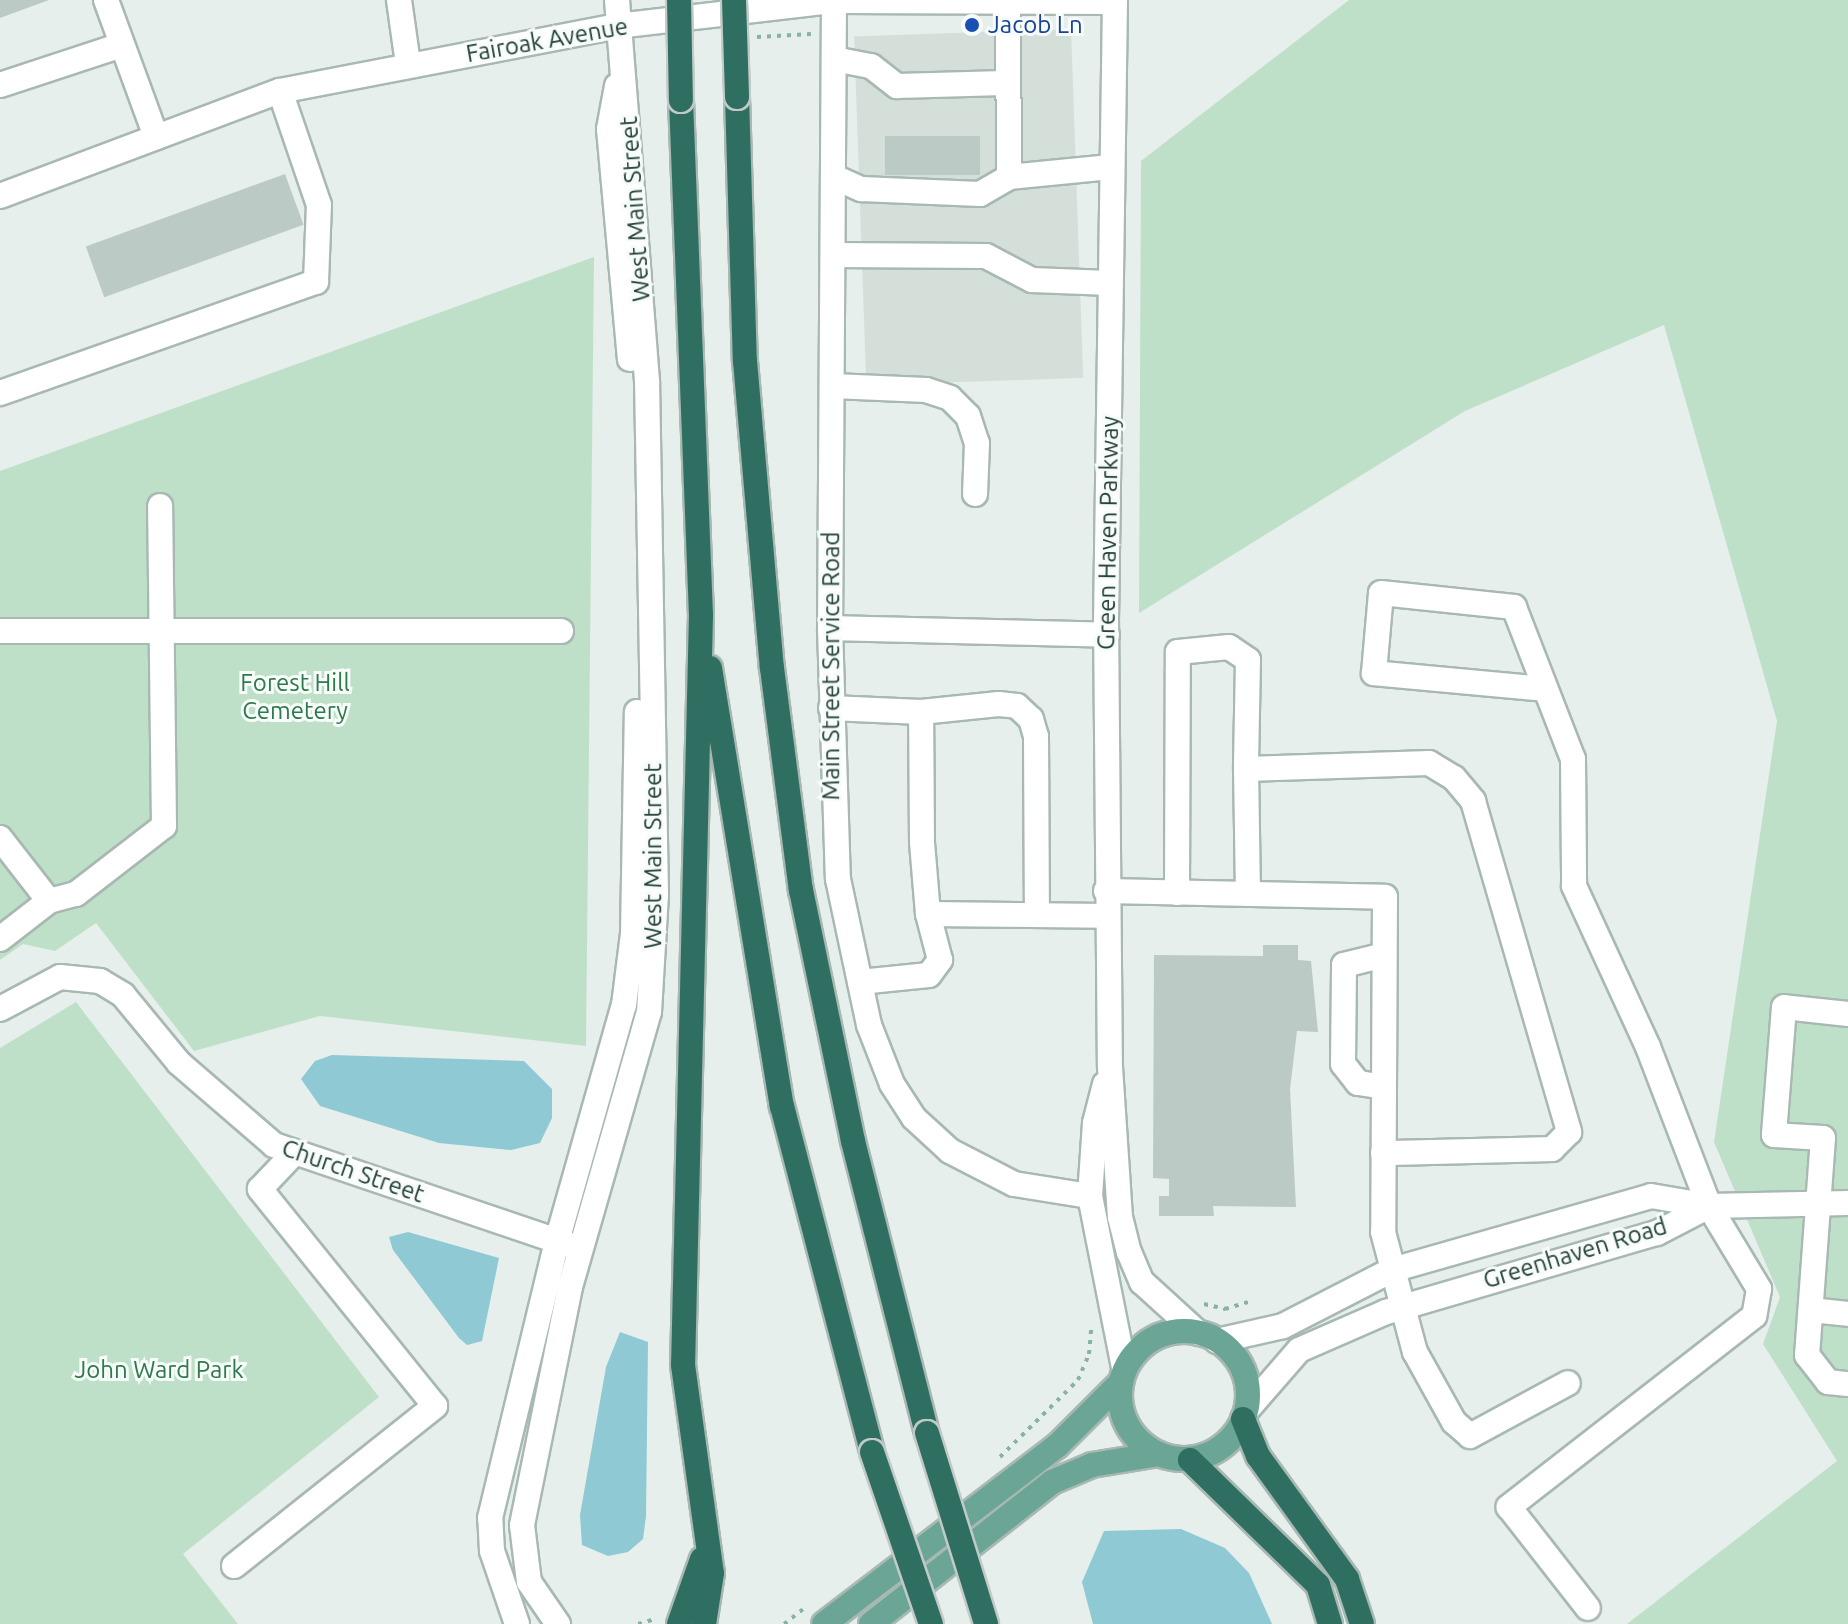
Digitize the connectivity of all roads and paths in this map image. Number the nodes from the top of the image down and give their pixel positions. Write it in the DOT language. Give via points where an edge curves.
graph roads {
  1 [pos="106,0"];
  2 [pos="399,0"];
  3 [pos="617,0"];
  4 [pos="679,0"];
  5 [pos="734,0"];
  6 [pos="959,0"];
  7 [pos="834,1"];
  8 [pos="1008,1"];
  9 [pos="1115,1"];
  10 [pos="617,26"];
  11 [pos="811,34"];
  12 [pos="760,37"];
  13 [pos="122,45"];
  14 [pos="834,59"];
  15 [pos="408,64"];
  16 [pos="621,64"];
  17 [pos="1004,83"];
  18 [pos="0,85"];
  19 [pos="280,91"];
  20 [pos="156,137"];
  21 [pos="1111,167"];
  22 [pos="834,177"];
  23 [pos="1009,177"];
  24 [pos="0,196"];
  25 [pos="833,255"];
  26 [pos="1110,283"];
  27 [pos="833,386"];
  28 [pos="0,393"];
  29 [pos="975,494"];
  30 [pos="160,506"];
  31 [pos="701,615"];
  32 [pos="830,628"];
  33 [pos="0,631"];
  34 [pos="162,631"];
  35 [pos="561,631"];
  36 [pos="1107,635"];
  37 [pos="1545,689"];
  38 [pos="831,708"];
  39 [pos="921,712"];
  40 [pos="1246,769"];
  41 [pos="0,838"];
  42 [pos="1177,893"];
  43 [pos="1248,894"];
  44 [pos="49,901"];
  45 [pos="1106,903"];
  46 [pos="928,914"];
  47 [pos="1037,915"];
  48 [pos="0,939"];
  49 [pos="1384,955"];
  50 [pos="860,982"];
  51 [pos="0,1009"];
  52 [pos="1848,1014"];
  53 [pos="1110,1067"];
  54 [pos="1384,1087"];
  55 [pos="294,1153"];
  56 [pos="1383,1153"];
  57 [pos="1090,1196"];
  58 [pos="1823,1200"];
  59 [pos="1848,1203"];
  60 [pos="1709,1206"];
  61 [pos="557,1241"];
  62 [pos="581,1249"];
  63 [pos="1392,1270"];
  64 [pos="1195,1299"];
  65 [pos="1252,1301"];
  66 [pos="1402,1305"];
  67 [pos="1811,1310"];
  68 [pos="1848,1314"];
  69 [pos="1207,1337"];
  70 [pos="1122,1374"];
  71 [pos="1568,1383"];
  72 [pos="1848,1384"];
  73 [pos="1244,1417"];
  74 [pos="1159,1454"];
  75 [pos="1190,1460"];
  76 [pos="708,1534"];
  77 [pos="234,1566"];
  78 [pos="1588,1608"];
  79 [pos="671,1621"];
  80 [pos="517,1624"];
  81 [pos="558,1624"];
  82 [pos="638,1624"];
  83 [pos="704,1624"];
  84 [pos="824,1624"];
  85 [pos="871,1624"];
  86 [pos="931,1624"];
  87 [pos="986,1624"];
  88 [pos="1330,1624"];
  89 [pos="1362,1624"];
  1 -- 13 [label="street"];
  2 -- 15 [label="street"];
  3 -- 10 [label="street, West Main Street"];
  4 -- 31 [label="highway, bridge"];
  5 -- 87 [label="highway, bridge" via="747,377 772,668 801,890 853,1141 927,1433"];
  6 -- 7 [label="street, Fairoak Avenue"];
  6 -- 8 [label="street, Fairoak Avenue"];
  7 -- 10 [label="street, Fairoak Avenue"];
  7 -- 14 [label="street, Main Street Service Road"];
  8 -- 9 [label="street, Fairoak Avenue"];
  8 -- 17 [label="street"];
  9 -- 21 [label="street, Green Haven Parkway"];
  10 -- 15 [label="street, Fairoak Avenue"];
  10 -- 16 [label="street, West Main Street"];
  11 -- 12 [label="path"];
  13 -- 18 [label="street"];
  13 -- 20 [label="street"];
  14 -- 17 [label="street" via="871,66 897,86"];
  14 -- 22 [label="street, Main Street Service Road"];
  15 -- 19 [label="street, Fairoak Avenue"];
  16 -- 61 [label="street, West Main Street" via="609,129 630,365 635,513 633,934 617,1034"];
  16 -- 62 [label="street, West Main Street" via="647,381 656,895 649,1012"];
  17 -- 23 [label="street"];
  19 -- 20 [label="street, Fairoak Avenue"];
  19 -- 28 [label="street" via="319,205 316,282"];
  20 -- 24 [label="street, Fairoak Avenue"];
  21 -- 23 [label="street"];
  21 -- 26 [label="street, Green Haven Parkway"];
  22 -- 23 [label="street" via="861,189 980,194"];
  22 -- 25 [label="street, Main Street Service Road"];
  25 -- 26 [label="street" via="986,256 1032,280"];
  25 -- 27 [label="street, Main Street Service Road"];
  26 -- 36 [label="street, Green Haven Parkway"];
  27 -- 29 [label="street" via="926,390 950,398 968,416 977,443"];
  27 -- 32 [label="street, Main Street Service Road"];
  30 -- 34 [label="street"];
  31 -- 76 [label="highway" via="683,1365"];
  31 -- 86 [label="highway, bridge" via="782,1106 872,1452"];
  32 -- 36 [label="street"];
  32 -- 38 [label="street, Main Street Service Road"];
  33 -- 34 [label="street"];
  34 -- 35 [label="street"];
  34 -- 44 [label="street" via="164,826 76,894"];
  36 -- 45 [label="street, Green Haven Parkway"];
  37 -- 37 [label="street" via="1514,607 1381,593 1374,673"];
  37 -- 60 [label="street" via="1573,759 1574,886 1648,1047"];
  38 -- 39 [label="street"];
  38 -- 50 [label="street, Main Street Service Road" via="838,879"];
  39 -- 46 [label="street"];
  39 -- 47 [label="street" via="999,704 1017,706 1031,719"];
  40 -- 42 [label="street" via="1248,660 1229,647 1178,652"];
  40 -- 43 [label="street"];
  40 -- 56 [label="street" via="1429,763 1454,778 1473,801 1569,1132 1552,1149"];
  41 -- 44 [label="street"];
  42 -- 43 [label="street"];
  42 -- 45 [label="street"];
  43 -- 49 [label="street" via="1385,897"];
  44 -- 48 [label="street"];
  45 -- 47 [label="street"];
  45 -- 53 [label="street, Green Haven Parkway"];
  46 -- 47 [label="street"];
  46 -- 50 [label="street" via="940,960 936,968 918,977"];
  49 -- 54 [label="street"];
  49 -- 54 [label="street" via="1344,965 1343,1064 1358,1083"];
  50 -- 57 [label="street, Main Street Service Road" via="892,1084 923,1126 950,1151 1014,1184"];
  51 -- 55 [label="street, Church Street" via="60,977 87,977 123,995 179,1063 274,1145"];
  52 -- 58 [label="street" via="1784,1007 1774,1135 1823,1138"];
  53 -- 57 [label="street" via="1095,1123"];
  53 -- 69 [label="street" via="1120,1217 1129,1252 1142,1282"];
  54 -- 56 [label="street"];
  55 -- 61 [label="street, Church Street"];
  55 -- 77 [label="street" via="260,1189 435,1406"];
  56 -- 63 [label="street" via="1383,1232"];
  57 -- 70 [label="street"];
  58 -- 59 [label="street"];
  58 -- 60 [label="street"];
  58 -- 67 [label="street"];
  60 -- 63 [label="street, Greenhaven Road" via="1651,1196"];
  60 -- 66 [label="street, Greenhaven Road" via="1657,1233"];
  60 -- 78 [label="street" via="1754,1274 1761,1301 1754,1316 1509,1507"];
  61 -- 62 [label="street, Church Street"];
  61 -- 80 [label="street, West Main Street" via="490,1518 492,1551"];
  62 -- 81 [label="street, West Main Street" via="522,1525 529,1582"];
  63 -- 66 [label="street"];
  63 -- 69 [label="street, Greenhaven Road" via="1283,1326"];
  64 -- 65 [label="path" via="1225,1309"];
  66 -- 71 [label="street" via="1415,1352 1454,1422 1470,1436"];
  66 -- 73 [label="street, Greenhaven Road" via="1299,1350"];
  67 -- 68 [label="street"];
  67 -- 72 [label="street" via="1807,1355 1814,1371 1828,1382"];
  69 -- 70 [label="main road, Greenhaven Road" via="1152,1340"];
  69 -- 73 [label="main road" via="1243,1371"];
  70 -- 74 [label="main road" via="1125,1421"];
  70 -- 84 [label="main road, Greenhaven Road" via="1057,1446"];
  73 -- 75 [label="main road, Greenhaven Road" via="1226,1444"];
  73 -- 89 [label="highway" via="1258,1456 1347,1579"];
  74 -- 75 [label="main road"];
  74 -- 85 [label="main road" via="1092,1465 1052,1482"];
  75 -- 88 [label="highway" via="1318,1585"];
  76 -- 79 [label="highway" via="692,1603"];
  76 -- 83 [label="highway" via="711,1602"];
  79 -- 82 [label="path"];
}
